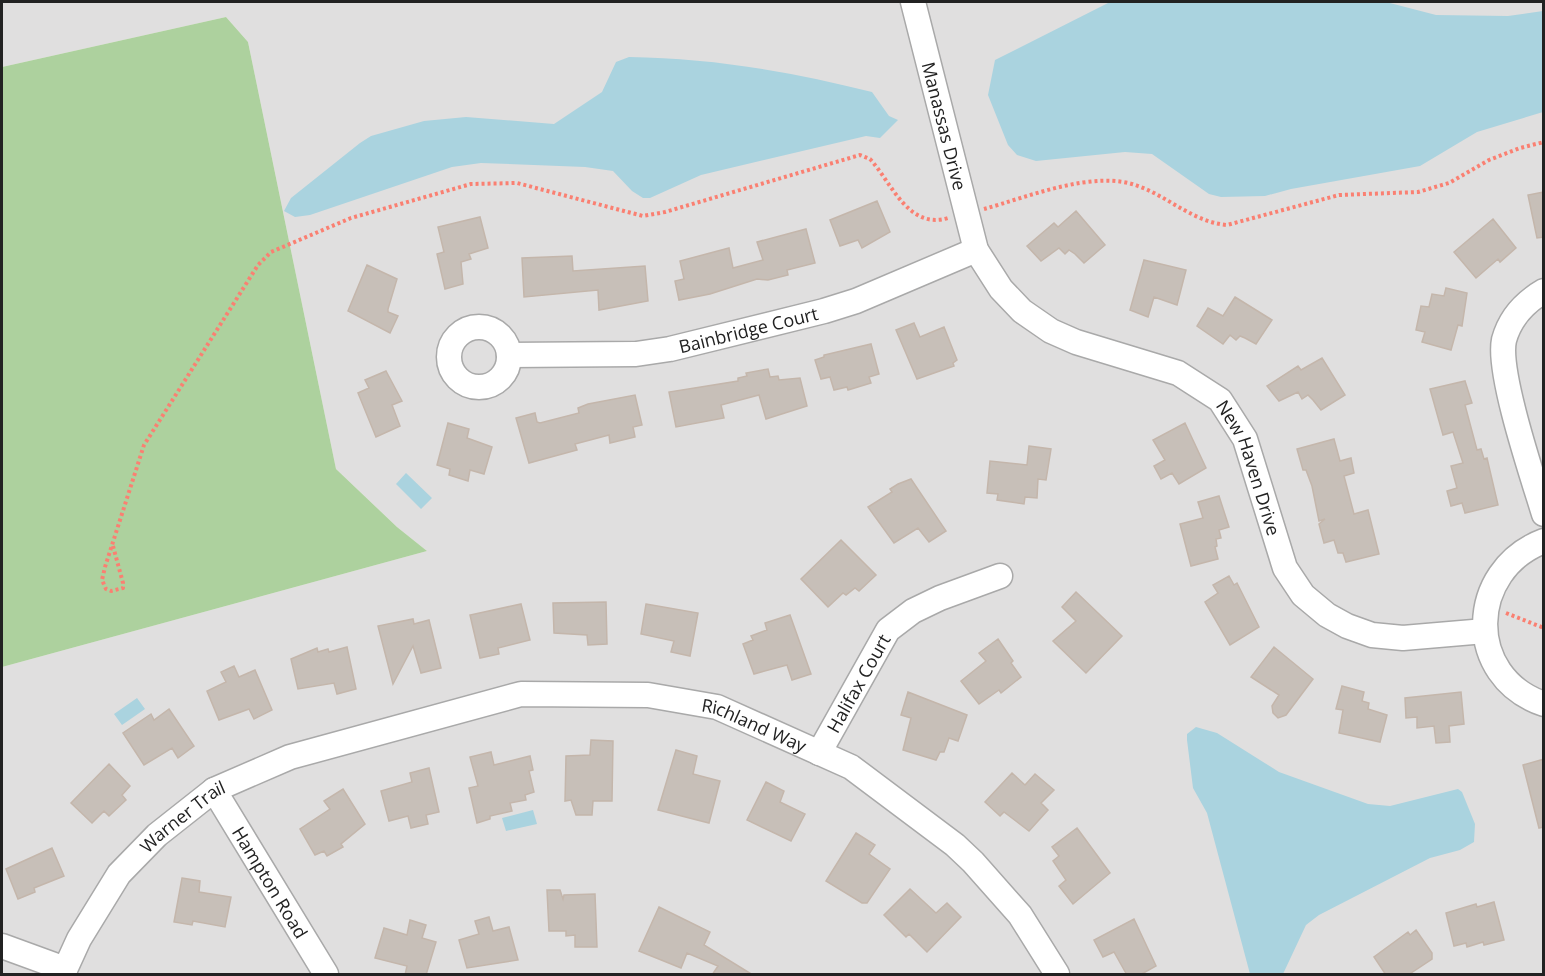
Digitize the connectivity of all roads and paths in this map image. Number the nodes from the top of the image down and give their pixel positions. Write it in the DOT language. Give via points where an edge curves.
graph roads {
  1 [pos="913,2"];
  2 [pos="1544,142"];
  3 [pos="966,214"];
  4 [pos="976,250"];
  5 [pos="1544,291"];
  6 [pos="509,355"];
  7 [pos="1544,514"];
  8 [pos="1544,541"];
  9 [pos="113,546"];
  10 [pos="1000,576"];
  11 [pos="1492,622"];
  12 [pos="1544,628"];
  13 [pos="1544,704"];
  14 [pos="365,738"];
  15 [pos="819,753"];
  16 [pos="214,790"];
  17 [pos="2,946"];
  18 [pos="64,972"];
  19 [pos="326,975"];
  20 [pos="1057,975"];
  1 -- 3 [label="street, Manassas Drive"];
  2 -- 3 [label="path" via="1499,156 1449,183 1418,192 1340,195 1227,225 1212,224 1140,186 1108,180 1090,181"];
  3 -- 4 [label="street, Manassas Drive"];
  3 -- 9 [label="path" via="940,221 918,216 899,199 870,159 860,155 643,216 540,188 499,182 453,188 351,218 271,252 258,265 144,445"];
  4 -- 6 [label="street, Bainbridge Court" via="824,312 670,349 636,354"];
  4 -- 11 [label="street, New Haven Drive" via="1001,289 1022,311 1051,331 1178,373 1220,400 1245,439 1285,568 1303,596 1327,615 1372,635 1403,638"];
  5 -- 7 [label="street" via="1520,309 1512,322 1504,340 1504,360"];
  8 -- 11 [label="street" via="1514,558 1501,573 1485,610"];
  9 -- 9 [label="path" via="102,580 111,591 123,588"];
  10 -- 15 [label="street, Halifax Court" via="913,611 888,630"];
  11 -- 12 [label="path" via="1510,614"];
  11 -- 13 [label="street" via="1492,658 1507,682 1521,694"];
  14 -- 15 [label="street, Richland Way" via="521,694 648,695 717,707"];
  14 -- 16 [label="street, Warner Trail" via="290,757"];
  15 -- 20 [label="street, Richland Way" via="851,767 974,862 1020,915"];
  16 -- 18 [label="street, Warner Trail" via="157,835 119,874 79,939"];
  16 -- 19 [label="street, Hampton Road"];
  17 -- 18 [label="street"];
}
